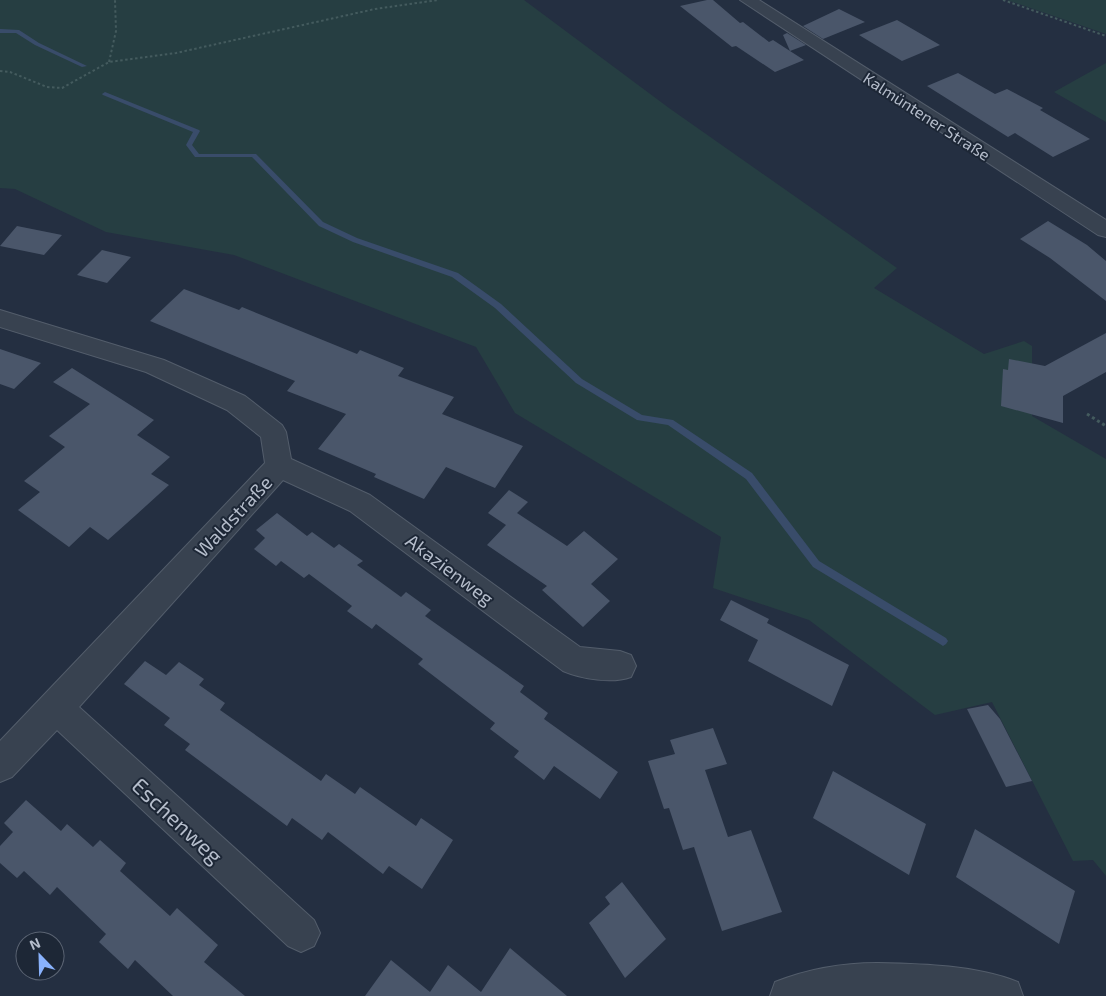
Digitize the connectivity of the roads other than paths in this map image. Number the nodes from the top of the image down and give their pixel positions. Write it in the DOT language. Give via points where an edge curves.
graph roads {
  1 [pos="748,0"];
  2 [pos="1106,230"];
  3 [pos="0,318"];
  4 [pos="279,466"];
  5 [pos="620,666"];
  6 [pos="56,708"];
  7 [pos="0,765"];
  8 [pos="301,933"];
  9 [pos="789,996"];
  10 [pos="1004,996"];
  1 -- 2 [label="street, Kalmüntener Straße"];
  3 -- 4 [label="street, Waldstraße" via="156,366 236,403 273,432"];
  4 -- 5 [label="street, Akazienweg" via="360,503 574,661"];
  4 -- 6 [label="street, Waldstraße"];
  6 -- 7 [label="street, Waldstraße"];
  6 -- 8 [label="street, Eschenweg"];
  9 -- 10 [label="street" via="838,984 863,983 936,987"];
}
